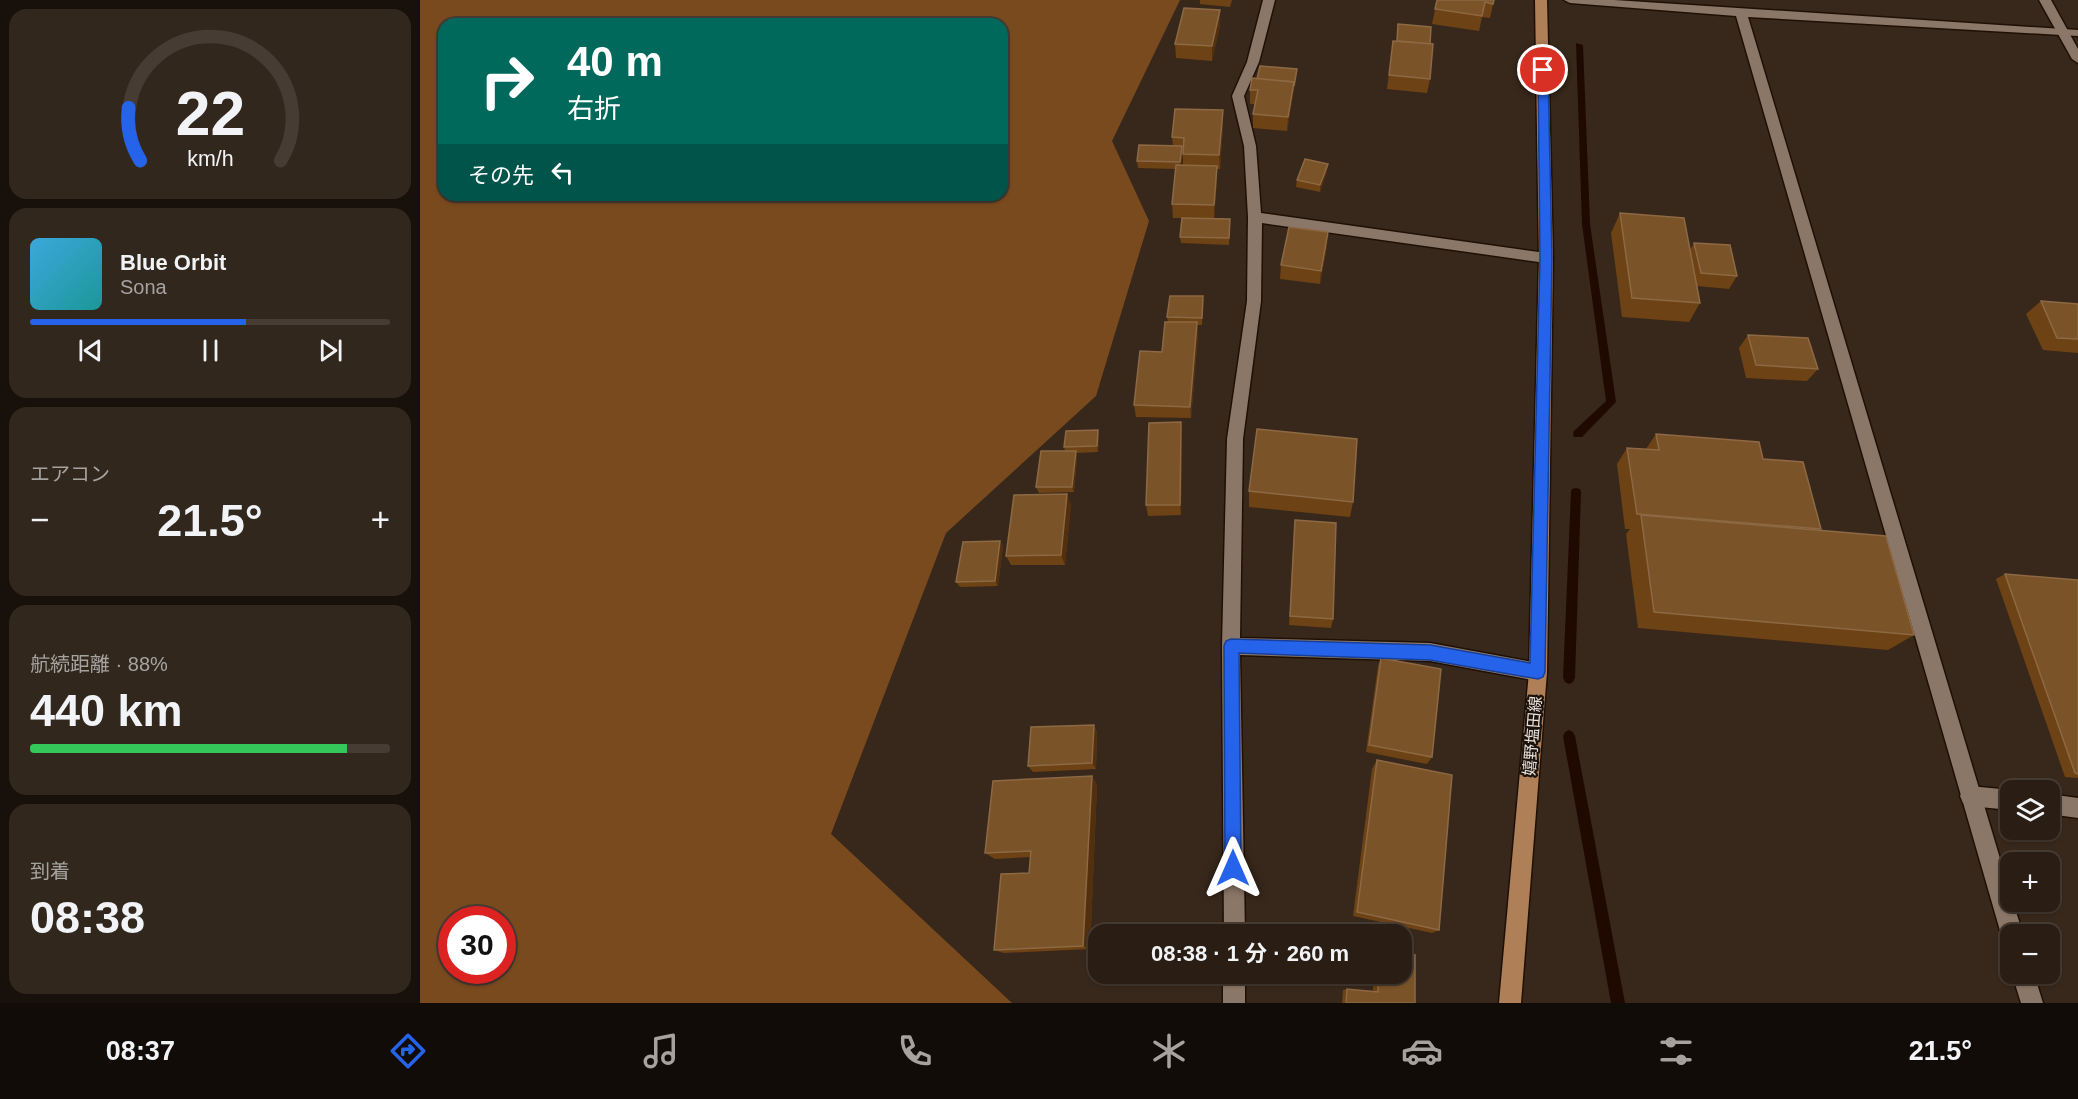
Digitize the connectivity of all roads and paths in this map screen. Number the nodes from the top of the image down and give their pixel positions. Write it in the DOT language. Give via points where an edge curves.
graph roads {
  1 [pos="1269,0"];
  2 [pos="1541,0"];
  3 [pos="1570,0"];
  4 [pos="2045,0"];
  5 [pos="1742,13"];
  6 [pos="2063,33"];
  7 [pos="2078,33"];
  8 [pos="2078,59"];
  9 [pos="1255,218"];
  10 [pos="1546,258"];
  11 [pos="1231,646"];
  12 [pos="1538,672"];
  13 [pos="1970,796"];
  14 [pos="2000,799"];
  15 [pos="2060,805"];
  16 [pos="2078,807"];
  17 [pos="1234,924"];
  18 [pos="2009,924"];
  19 [pos="1234,984"];
  20 [pos="2026,984"];
  21 [pos="1234,1003"];
  22 [pos="1510,1003"];
  23 [pos="2032,1003"];
  1 -- 9 [label="street" via="1253,62 1238,96 1250,146"];
  2 -- 10 [label="main road, 嬉野塩田線"];
  3 -- 5 [label="street"];
  4 -- 6 [label="street"];
  5 -- 6 [label="street"];
  5 -- 13 [label="street"];
  6 -- 7 [label="street"];
  6 -- 8 [label="street"];
  9 -- 10 [label="street"];
  9 -- 11 [label="street" via="1254,301 1235,439"];
  10 -- 12 [label="main road, 嬉野塩田線"];
  11 -- 12 [label="street" via="1430,652"];
  11 -- 17 [label="street"];
  12 -- 22 [label="main road, 嬉野塩田線"];
  13 -- 14 [label="street"];
  13 -- 18 [label="street"];
  15 -- 16 [label="street"];
  19 -- 21 [label="street"];
  20 -- 23 [label="street"];
}
